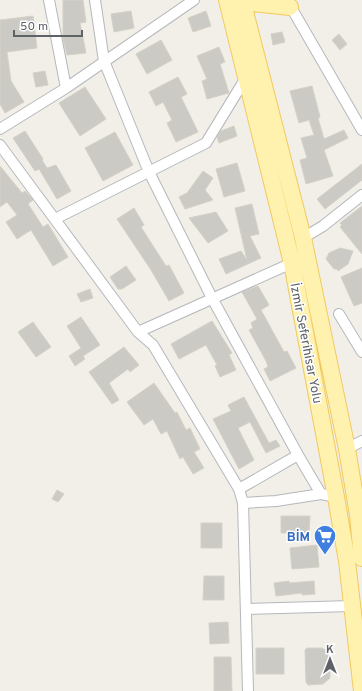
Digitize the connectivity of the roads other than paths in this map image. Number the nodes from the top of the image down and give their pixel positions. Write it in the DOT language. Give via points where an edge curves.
graph roads {
  1 [pos="49,0"];
  2 [pos="95,0"];
  3 [pos="194,0"];
  4 [pos="227,0"];
  5 [pos="241,1"];
  6 [pos="283,3"];
  7 [pos="251,32"];
  8 [pos="104,61"];
  9 [pos="247,76"];
  10 [pos="66,88"];
  11 [pos="0,129"];
  12 [pos="362,130"];
  13 [pos="0,145"];
  14 [pos="149,172"];
  15 [pos="362,195"];
  16 [pos="55,219"];
  17 [pos="303,238"];
  18 [pos="292,263"];
  19 [pos="212,298"];
  20 [pos="339,314"];
  21 [pos="138,332"];
  22 [pos="362,352"];
  23 [pos="362,441"];
  24 [pos="347,449"];
  25 [pos="298,455"];
  26 [pos="239,489"];
  27 [pos="321,494"];
  28 [pos="336,497"];
  29 [pos="243,504"];
  30 [pos="360,515"];
  31 [pos="362,558"];
  32 [pos="352,606"];
  33 [pos="246,609"];
  34 [pos="248,691"];
  35 [pos="362,691"];
  1 -- 10 [label="street"];
  2 -- 8 [label="street"];
  3 -- 8 [label="street"];
  4 -- 9 [label="main road, İzmir Seferihisar Yolu"];
  5 -- 6 [label="main road"];
  5 -- 7 [label="main road, İzmir Seferihisar Yolu"];
  6 -- 7 [label="main road" via="254,20"];
  6 -- 12 [label="street"];
  7 -- 17 [label="main road, İzmir Seferihisar Yolu"];
  8 -- 10 [label="street"];
  8 -- 14 [label="street"];
  9 -- 14 [label="street" via="206,143"];
  9 -- 18 [label="main road, İzmir Seferihisar Yolu"];
  10 -- 11 [label="street"];
  13 -- 16 [label="street"];
  14 -- 16 [label="street"];
  14 -- 19 [label="street"];
  15 -- 17 [label="street" via="323,226"];
  16 -- 21 [label="street"];
  17 -- 24 [label="main road, İzmir Seferihisar Yolu"];
  18 -- 19 [label="street"];
  18 -- 28 [label="main road, İzmir Seferihisar Yolu"];
  19 -- 21 [label="street"];
  19 -- 25 [label="street"];
  20 -- 22 [label="street"];
  21 -- 26 [label="street" via="153,344"];
  23 -- 24 [label="street"];
  24 -- 30 [label="main road, İzmir Seferihisar Yolu"];
  25 -- 26 [label="street"];
  25 -- 27 [label="street"];
  26 -- 29 [label="street"];
  27 -- 28 [label="street"];
  27 -- 29 [label="street"];
  28 -- 32 [label="main road, İzmir Seferihisar Yolu"];
  29 -- 33 [label="street"];
  30 -- 31 [label="main road, İzmir Seferihisar Yolu"];
  32 -- 33 [label="street"];
  32 -- 35 [label="main road, İzmir Seferihisar Yolu"];
  33 -- 34 [label="street"];
}
